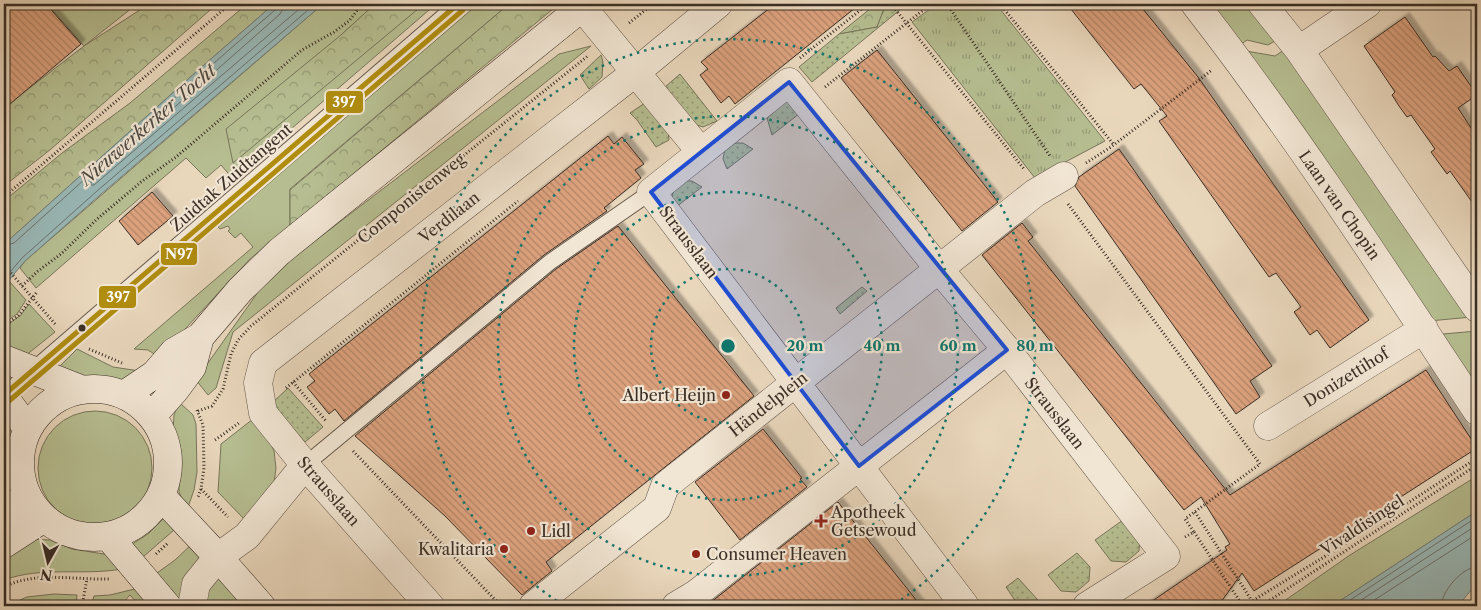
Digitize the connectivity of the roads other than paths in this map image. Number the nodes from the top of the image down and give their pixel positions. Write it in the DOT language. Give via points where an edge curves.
graph roads {
  1 [pos="458,4"];
  2 [pos="718,4"];
  3 [pos="1195,4"];
  4 [pos="1262,4"];
  5 [pos="1367,4"];
  6 [pos="584,5"];
  7 [pos="1299,50"];
  8 [pos="636,72"];
  9 [pos="701,152"];
  10 [pos="1064,176"];
  11 [pos="651,192"];
  12 [pos="939,269"];
  13 [pos="1477,308"];
  14 [pos="1424,329"];
  15 [pos="200,336"];
  16 [pos="1007,350"];
  17 [pos="4,359"];
  18 [pos="262,363"];
  19 [pos="33,370"];
  20 [pos="796,382"];
  21 [pos="83,390"];
  22 [pos="124,395"];
  23 [pos="4,396"];
  24 [pos="1477,411"];
  25 [pos="152,416"];
  26 [pos="1268,426"];
  27 [pos="28,429"];
  28 [pos="305,465"];
  29 [pos="859,466"];
  30 [pos="27,496"];
  31 [pos="161,496"];
  32 [pos="4,512"];
  33 [pos="44,518"];
  34 [pos="108,536"];
  35 [pos="4,544"];
  36 [pos="218,557"];
  37 [pos="167,606"];
  38 [pos="192,606"];
  39 [pos="261,606"];
  40 [pos="430,606"];
  41 [pos="533,606"];
  42 [pos="676,606"];
  43 [pos="965,606"];
  44 [pos="1087,606"];
  1 -- 19 [label="lane, Zuidtak Zuidtangent"];
  2 -- 8 [label="street, Verdilaan"];
  3 -- 14 [label="street, Laan van Chopin" via="1325,183"];
  4 -- 7 [label="street"];
  5 -- 7 [label="street"];
  6 -- 8 [label="street"];
  6 -- 15 [label="street" via="279,252"];
  7 -- 13 [label="street"];
  8 -- 9 [label="street"];
  8 -- 18 [label="street, Verdilaan"];
  9 -- 11 [label="street, Strausslaan"];
  9 -- 12 [label="street, Strausslaan" via="798,92"];
  10 -- 12 [label="street, Händelplein" via="1040,190"];
  11 -- 20 [label="street, Strausslaan"];
  11 -- 28 [label="lane" via="550,262"];
  12 -- 16 [label="street, Strausslaan"];
  12 -- 20 [label="street, Händelplein"];
  14 -- 24 [label="street, Laan van Chopin"];
  14 -- 26 [label="street, Donizettihof"];
  15 -- 22 [label="street" via="174,352 154,374"];
  15 -- 25 [label="street" via="192,367"];
  16 -- 29 [label="street"];
  16 -- 44 [label="street, Strausslaan" via="1166,556"];
  17 -- 19 [label="street"];
  18 -- 28 [label="street, Strausslaan" via="258,383 262,413"];
  19 -- 21 [label="street"];
  19 -- 23 [label="lane, Zuidtak Zuidtangent"];
  20 -- 29 [label="street, Strausslaan"];
  20 -- 41 [label="street, Händelplein" via="665,486 657,508"];
  21 -- 22 [label="street" via="97,389"];
  21 -- 27 [label="street" via="56,399 35,417"];
  22 -- 25 [label="street"];
  23 -- 27 [label="street"];
  25 -- 31 [label="street" via="165,440 168,454 166,482"];
  27 -- 30 [label="street" via="20,462"];
  28 -- 36 [label="street" via="247,536"];
  28 -- 40 [label="street, Strausslaan"];
  29 -- 42 [label="street" via="696,594"];
  29 -- 43 [label="street, Strausslaan"];
  30 -- 32 [label="street"];
  30 -- 33 [label="street"];
  31 -- 34 [label="street" via="148,515 130,529"];
  31 -- 36 [label="street"];
  33 -- 34 [label="street" via="74,535"];
  33 -- 35 [label="street"];
  34 -- 37 [label="street"];
  36 -- 38 [label="street" via="196,584"];
  36 -- 39 [label="street"];
}
